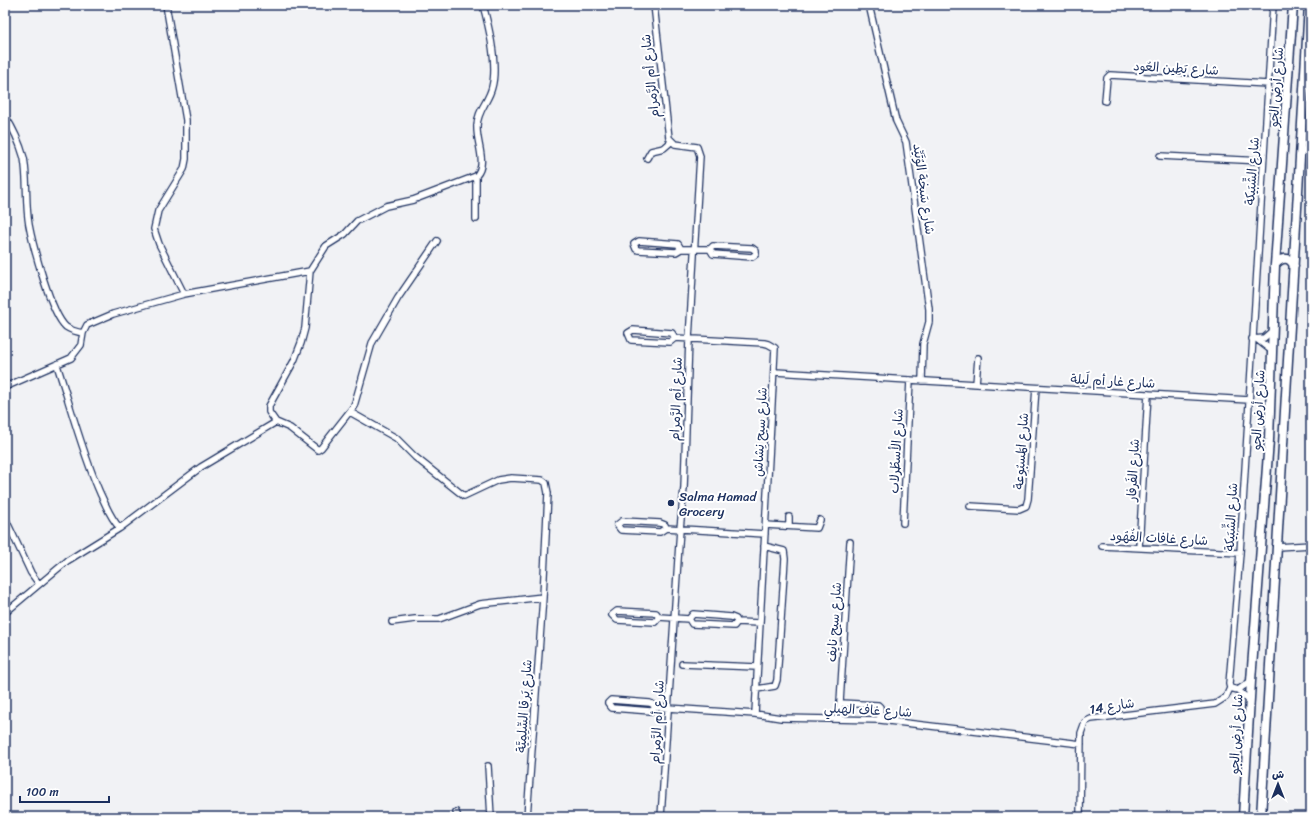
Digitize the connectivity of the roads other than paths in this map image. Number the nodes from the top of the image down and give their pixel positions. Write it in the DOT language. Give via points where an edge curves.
graph roads {
  1 [pos="166,5"];
  2 [pos="483,5"];
  3 [pos="654,5"];
  4 [pos="869,5"];
  5 [pos="1273,5"];
  6 [pos="1293,5"];
  7 [pos="1309,5"];
  8 [pos="1268,84"];
  9 [pos="1105,101"];
  10 [pos="5,116"];
  11 [pos="672,141"];
  12 [pos="1300,149"];
  13 [pos="1311,152"];
  14 [pos="1160,156"];
  15 [pos="647,158"];
  16 [pos="1263,161"];
  17 [pos="476,176"];
  18 [pos="476,220"];
  19 [pos="437,241"];
  20 [pos="682,249"];
  21 [pos="695,249"];
  22 [pos="710,249"];
  23 [pos="1275,265"];
  24 [pos="1294,266"];
  25 [pos="310,271"];
  26 [pos="184,294"];
  27 [pos="1272,331"];
  28 [pos="83,333"];
  29 [pos="675,338"];
  30 [pos="1252,338"];
  31 [pos="689,339"];
  32 [pos="1258,340"];
  33 [pos="1272,351"];
  34 [pos="978,358"];
  35 [pos="57,365"];
  36 [pos="775,372"];
  37 [pos="910,380"];
  38 [pos="922,381"];
  39 [pos="976,384"];
  40 [pos="5,387"];
  41 [pos="1036,388"];
  42 [pos="1148,394"];
  43 [pos="1249,400"];
  44 [pos="350,412"];
  45 [pos="276,422"];
  46 [pos="1269,440"];
  47 [pos="1283,448"];
  48 [pos="970,506"];
  49 [pos="789,517"];
  50 [pos="5,518"];
  51 [pos="820,520"];
  52 [pos="903,523"];
  53 [pos="765,525"];
  54 [pos="789,526"];
  55 [pos="120,528"];
  56 [pos="666,528"];
  57 [pos="680,529"];
  58 [pos="765,534"];
  59 [pos="850,542"];
  60 [pos="1311,545"];
  61 [pos="764,546"];
  62 [pos="1102,546"];
  63 [pos="1277,546"];
  64 [pos="1139,548"];
  65 [pos="1240,553"];
  66 [pos="39,584"];
  67 [pos="543,597"];
  68 [pos="5,613"];
  69 [pos="659,617"];
  70 [pos="674,618"];
  71 [pos="688,619"];
  72 [pos="392,622"];
  73 [pos="737,622"];
  74 [pos="760,623"];
  75 [pos="682,664"];
  76 [pos="758,667"];
  77 [pos="1251,681"];
  78 [pos="1230,688"];
  79 [pos="757,689"];
  80 [pos="1238,690"];
  81 [pos="1250,701"];
  82 [pos="840,703"];
  83 [pos="654,707"];
  84 [pos="668,708"];
  85 [pos="755,714"];
  86 [pos="840,718"];
  87 [pos="880,720"];
  88 [pos="1081,744"];
  89 [pos="488,766"];
  90 [pos="492,817"];
  91 [pos="527,817"];
  92 [pos="661,817"];
  93 [pos="1080,817"];
  94 [pos="1243,817"];
  95 [pos="1262,817"];
  1 -- 26 [label="street" via="185,113 185,164 160,206 154,229"];
  2 -- 17 [label="street" via="494,74 492,89 476,124 476,140 483,164"];
  3 -- 11 [label="street, شارع أم الرَّمرام" via="667,129"];
  4 -- 38 [label="street, شارع سَبخة الوُتَيِّد" via="896,121 906,142 930,315 923,344"];
  5 -- 8 [label="street, شارع الشِّبَيكة"];
  6 -- 23 [label="main road, شارع أرض الجو"];
  7 -- 12 [label="main road, شارع أرض الجو"];
  8 -- 9 [label="street, شارع بَطِين العُود" via="1110,75 1107,78"];
  8 -- 16 [label="street, شارع الشِّبَيكة"];
  10 -- 28 [label="street" via="19,145 25,169 29,225 44,281 58,316 72,331"];
  11 -- 15 [label="street" via="664,148 650,151"];
  11 -- 21 [label="street, شارع أم الرَّمرام" via="700,150"];
  12 -- 13 [label="street"];
  12 -- 24 [label="main road, شارع أرض الجو"];
  14 -- 16 [label="street"];
  16 -- 30 [label="street, شارع الشِّبَيكة"];
  17 -- 18 [label="street"];
  17 -- 25 [label="street" via="407,202 386,206 357,221 345,234 326,246"];
  19 -- 44 [label="street" via="398,298 372,343 363,378"];
  20 -- 20 [label="street" via="678,244 639,241 634,244 638,250 676,252"];
  20 -- 21 [label="street"];
  21 -- 22 [label="street"];
  21 -- 31 [label="street, شارع أم الرَّمرام"];
  22 -- 22 [label="street" via="713,254 752,257 756,254 752,248 713,246"];
  23 -- 24 [label="main road" via="1286,258"];
  23 -- 27 [label="main road, شارع أرض الجو"];
  24 -- 47 [label="main road, شارع أرض الجو"];
  25 -- 26 [label="street"];
  25 -- 45 [label="street" via="305,328 301,343 269,406 269,412"];
  26 -- 28 [label="street" via="132,308 91,323"];
  27 -- 32 [label="street"];
  27 -- 33 [label="main road, شارع أرض الجو"];
  28 -- 35 [label="street" via="81,345 71,358"];
  29 -- 29 [label="street, شارع سيح نِشاش" via="672,333 633,330 628,336 633,340 670,342"];
  29 -- 31 [label="street, شارع سيح نِشاش"];
  30 -- 32 [label="street"];
  30 -- 43 [label="street, شارع الشِّبَيكة"];
  31 -- 36 [label="street, شارع سيح نِشاش" via="768,344 775,348"];
  31 -- 57 [label="street, شارع أم الرَّمرام" via="684,488"];
  32 -- 33 [label="street"];
  33 -- 46 [label="main road, شارع أرض الجو"];
  34 -- 39 [label="street"];
  35 -- 40 [label="street"];
  35 -- 55 [label="street" via="94,480 110,515"];
  36 -- 37 [label="street, شارع غار أم لَيلة"];
  36 -- 53 [label="street, شارع سيح نِشاش"];
  37 -- 38 [label="street, شارع غار أم لَيلة"];
  37 -- 52 [label="street, شارع الأسطُرلاب"];
  38 -- 39 [label="street, شارع غار أم لَيلة"];
  39 -- 41 [label="street, شارع غار أم لَيلة"];
  41 -- 42 [label="street, شارع غار أم لَيلة"];
  41 -- 48 [label="street, شارع المَسبُوعة" via="1026,506 1019,509"];
  42 -- 43 [label="street, شارع غار أم لَيلة"];
  42 -- 64 [label="street, شارع الفَرفار"];
  43 -- 65 [label="street, شارع الشِّبَيكة"];
  44 -- 45 [label="street" via="318,450 290,428"];
  44 -- 67 [label="street, شارع بَرقا السِّلِمِيَّة" via="396,438 415,458 464,496 504,478 537,479 546,483 548,493"];
  45 -- 55 [label="street" via="201,467"];
  46 -- 47 [label="main road" via="1275,449"];
  46 -- 77 [label="main road, شارع أرض الجو"];
  47 -- 63 [label="main road, شارع أرض الجو"];
  49 -- 54 [label="street"];
  50 -- 66 [label="street" via="31,573"];
  51 -- 54 [label="street" via="817,528"];
  53 -- 54 [label="street"];
  53 -- 58 [label="street, شارع سيح نِشاش"];
  55 -- 66 [label="street" via="67,561"];
  56 -- 56 [label="street" via="660,523 622,521 617,526 621,530 660,532"];
  56 -- 57 [label="street"];
  57 -- 58 [label="street"];
  57 -- 70 [label="street, شارع أم الرَّمرام"];
  58 -- 61 [label="street, شارع سيح نِشاش"];
  59 -- 82 [label="street, شارع سيح نايِف"];
  60 -- 63 [label="street"];
  61 -- 74 [label="street, شارع سيح نِشاش"];
  61 -- 79 [label="street" via="781,549 785,558 777,680 772,688"];
  62 -- 64 [label="street, شارع غافات الفُهُود"];
  63 -- 95 [label="main road, شارع أرض الجو"];
  64 -- 65 [label="street, شارع غافات الفُهُود"];
  65 -- 78 [label="street, شارع الشِّبَيكة"];
  66 -- 68 [label="street"];
  67 -- 72 [label="street" via="480,604 438,619"];
  67 -- 91 [label="street, شارع بَرقا السِّلِمِيَّة"];
  69 -- 69 [label="street" via="656,613 617,611 612,615 617,620 655,622"];
  69 -- 70 [label="street"];
  70 -- 71 [label="street"];
  70 -- 84 [label="street, شارع أم الرَّمرام"];
  71 -- 73 [label="street" via="692,624 734,626"];
  71 -- 73 [label="street" via="693,614 731,617"];
  73 -- 74 [label="street"];
  74 -- 76 [label="street, شارع سيح نِشاش"];
  75 -- 76 [label="street"];
  76 -- 79 [label="street, شارع سيح نِشاش"];
  77 -- 80 [label="street"];
  77 -- 81 [label="main road, شارع أرض الجو"];
  78 -- 80 [label="street"];
  78 -- 88 [label="street, شارع 14" via="1223,700 1214,704 1091,719 1082,727"];
  79 -- 85 [label="street, شارع سيح نِشاش"];
  80 -- 81 [label="street"];
  81 -- 94 [label="main road, شارع أرض الجو"];
  82 -- 86 [label="street, شارع سيح نايِف"];
  82 -- 87 [label="street" via="878,704"];
  83 -- 83 [label="street, شارع غاف الهيلي" via="650,703 613,700 608,703 612,708 651,711"];
  83 -- 84 [label="street, شارع غاف الهيلي"];
  84 -- 85 [label="street, شارع غاف الهيلي"];
  84 -- 92 [label="street, شارع أم الرَّمرام"];
  85 -- 86 [label="street, شارع غاف الهيلي" via="781,718"];
  86 -- 87 [label="street, شارع غاف الهيلي"];
  87 -- 88 [label="street, شارع غاف الهيلي"];
  88 -- 93 [label="street, شارع 14"];
  89 -- 90 [label="street"];
}
